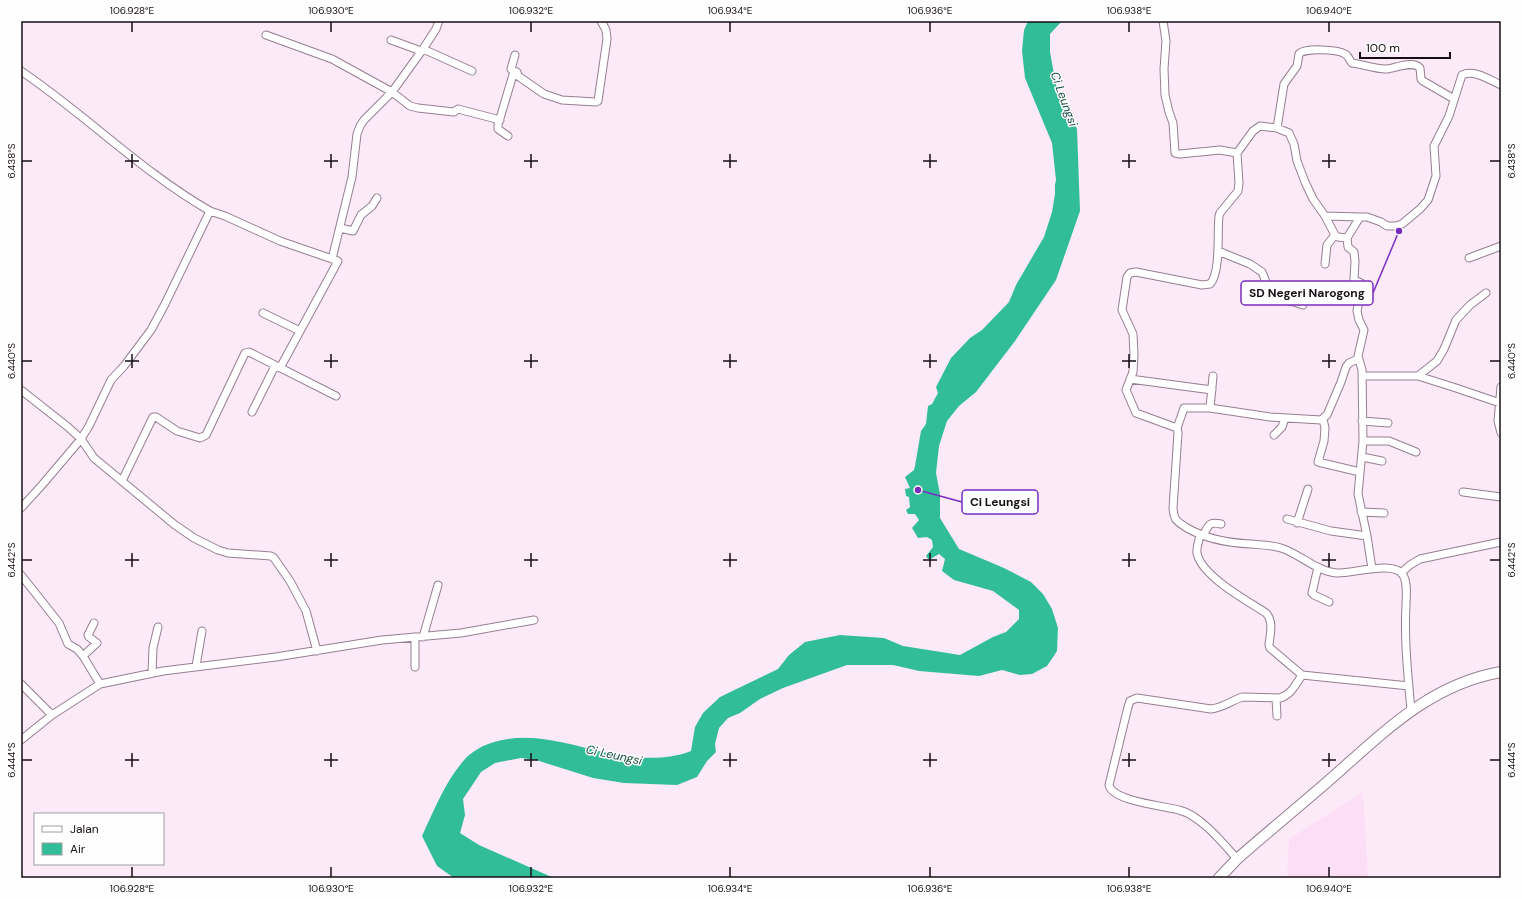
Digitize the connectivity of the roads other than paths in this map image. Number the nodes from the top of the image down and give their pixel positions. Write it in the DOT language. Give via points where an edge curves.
graph roads {
  1 [pos="439,21"];
  2 [pos="601,21"];
  3 [pos="1163,21"];
  4 [pos="266,35"];
  5 [pos="391,40"];
  6 [pos="422,50"];
  7 [pos="515,55"];
  8 [pos="21,71"];
  9 [pos="472,71"];
  10 [pos="514,71"];
  11 [pos="1501,84"];
  12 [pos="392,92"];
  13 [pos="1454,99"];
  14 [pos="500,120"];
  15 [pos="1277,128"];
  16 [pos="508,136"];
  17 [pos="1237,153"];
  18 [pos="377,198"];
  19 [pos="210,211"];
  20 [pos="1325,216"];
  21 [pos="1360,217"];
  22 [pos="340,228"];
  23 [pos="1335,235"];
  24 [pos="1347,238"];
  25 [pos="1501,246"];
  26 [pos="1218,251"];
  27 [pos="1469,258"];
  28 [pos="332,259"];
  29 [pos="1325,264"];
  30 [pos="1486,294"];
  31 [pos="1303,305"];
  32 [pos="263,313"];
  33 [pos="300,331"];
  34 [pos="1358,359"];
  35 [pos="277,367"];
  36 [pos="1213,376"];
  37 [pos="1362,376"];
  38 [pos="1418,376"];
  39 [pos="1130,379"];
  40 [pos="1501,387"];
  41 [pos="21,390"];
  42 [pos="1212,390"];
  43 [pos="336,396"];
  44 [pos="1500,403"];
  45 [pos="1210,408"];
  46 [pos="252,412"];
  47 [pos="1285,418"];
  48 [pos="1323,419"];
  49 [pos="1362,421"];
  50 [pos="1388,423"];
  51 [pos="1177,428"];
  52 [pos="1501,433"];
  53 [pos="1274,435"];
  54 [pos="81,438"];
  55 [pos="1363,441"];
  56 [pos="1416,452"];
  57 [pos="1362,457"];
  58 [pos="1382,461"];
  59 [pos="1360,472"];
  60 [pos="122,481"];
  61 [pos="1308,489"];
  62 [pos="1463,492"];
  63 [pos="1501,497"];
  64 [pos="21,508"];
  65 [pos="1361,512"];
  66 [pos="1384,512"];
  67 [pos="1287,519"];
  68 [pos="1297,523"];
  69 [pos="1221,524"];
  70 [pos="1201,535"];
  71 [pos="1367,536"];
  72 [pos="1501,542"];
  73 [pos="1318,567"];
  74 [pos="1372,570"];
  75 [pos="1401,573"];
  76 [pos="21,575"];
  77 [pos="438,584"];
  78 [pos="1329,602"];
  79 [pos="534,620"];
  80 [pos="94,623"];
  81 [pos="158,627"];
  82 [pos="202,631"];
  83 [pos="419,637"];
  84 [pos="317,651"];
  85 [pos="83,656"];
  86 [pos="196,666"];
  87 [pos="414,667"];
  88 [pos="1501,672"];
  89 [pos="152,673"];
  90 [pos="1302,675"];
  91 [pos="21,684"];
  92 [pos="100,684"];
  93 [pos="1409,686"];
  94 [pos="1276,698"];
  95 [pos="1411,711"];
  96 [pos="52,715"];
  97 [pos="1276,716"];
  98 [pos="21,740"];
  99 [pos="1237,859"];
  100 [pos="1219,878"];
  1 -- 6 [label="street"];
  2 -- 10 [label="street" via="607,39 598,101 562,100 544,94"];
  3 -- 17 [label="street" via="1166,41 1165,95 1174,122 1175,153 1220,150"];
  4 -- 12 [label="street" via="332,58"];
  5 -- 6 [label="street"];
  6 -- 9 [label="street"];
  6 -- 12 [label="street"];
  7 -- 10 [label="street" via="510,69"];
  8 -- 19 [label="street" via="63,101 163,181"];
  10 -- 14 [label="street"];
  11 -- 13 [label="street" via="1473,73 1465,74 1460,78"];
  12 -- 14 [label="street" via="414,107 454,112 458,109"];
  12 -- 22 [label="street" via="360,126"];
  13 -- 15 [label="street" via="1423,81 1417,65 1384,70 1352,63 1347,54 1340,52 1303,51 1299,54 1294,72 1284,84"];
  13 -- 21 [label="street" via="1449,116 1434,146 1436,170 1434,186 1428,200 1402,224 1392,227 1367,217"];
  14 -- 16 [label="street" via="498,129"];
  15 -- 17 [label="street" via="1256,128"];
  15 -- 20 [label="street" via="1291,135 1305,182"];
  17 -- 26 [label="street" via="1238,191 1220,213"];
  18 -- 22 [label="street" via="361,215 353,231"];
  19 -- 28 [label="street" via="280,241"];
  19 -- 54 [label="street" via="151,330 110,380"];
  20 -- 21 [label="street"];
  20 -- 23 [label="street"];
  21 -- 24 [label="street"];
  22 -- 28 [label="street"];
  23 -- 24 [label="street"];
  23 -- 29 [label="street" via="1327,245"];
  24 -- 34 [label="street" via="1348,247 1354,252 1354,280 1362,286 1357,311 1364,330"];
  25 -- 27 [label="street"];
  26 -- 31 [label="street" via="1250,264 1262,272 1268,287 1281,298"];
  26 -- 39 [label="street" via="1214,280 1207,285 1136,272 1127,276 1122,310 1134,334 1134,369"];
  28 -- 33 [label="street" via="338,261"];
  30 -- 38 [label="street" via="1470,305 1456,320 1437,361"];
  32 -- 33 [label="street"];
  33 -- 35 [label="street"];
  34 -- 37 [label="street"];
  34 -- 48 [label="street" via="1346,367 1342,382"];
  35 -- 43 [label="street"];
  35 -- 46 [label="street"];
  35 -- 60 [label="street" via="248,352 245,353 206,435 200,438 178,431 153,417"];
  36 -- 42 [label="street"];
  37 -- 38 [label="street"];
  37 -- 49 [label="street"];
  38 -- 44 [label="street"];
  39 -- 42 [label="street"];
  39 -- 51 [label="street" via="1126,390 1136,413"];
  40 -- 44 [label="street"];
  41 -- 54 [label="street"];
  42 -- 45 [label="street"];
  44 -- 52 [label="street" via="1498,421"];
  45 -- 47 [label="street"];
  45 -- 51 [label="street" via="1184,408"];
  47 -- 48 [label="street" via="1318,421"];
  47 -- 53 [label="street" via="1282,427"];
  48 -- 59 [label="street" via="1324,441 1318,462"];
  49 -- 50 [label="street"];
  49 -- 55 [label="street"];
  51 -- 70 [label="street" via="1174,517 1178,523"];
  54 -- 60 [label="street" via="94,458"];
  54 -- 64 [label="street"];
  55 -- 56 [label="street" via="1389,441"];
  55 -- 57 [label="street"];
  57 -- 58 [label="street"];
  57 -- 59 [label="street"];
  59 -- 65 [label="street" via="1358,494"];
  60 -- 84 [label="street" via="175,525 206,544 228,552 274,558 306,611"];
  61 -- 68 [label="street"];
  62 -- 63 [label="street"];
  65 -- 66 [label="street"];
  65 -- 71 [label="street"];
  67 -- 68 [label="street"];
  68 -- 71 [label="street"];
  69 -- 70 [label="street" via="1210,523"];
  70 -- 73 [label="street" via="1239,543 1280,547"];
  70 -- 90 [label="street" via="1197,551 1205,567 1225,587 1266,613 1271,623 1270,648"];
  71 -- 74 [label="street"];
  72 -- 75 [label="street" via="1420,559"];
  73 -- 74 [label="street" via="1336,573"];
  73 -- 78 [label="street" via="1312,592"];
  74 -- 75 [label="street" via="1387,568"];
  75 -- 93 [label="street" via="1406,589 1405,654"];
  76 -- 85 [label="street" via="59,623 68,644"];
  77 -- 83 [label="street"];
  79 -- 83 [label="street"];
  80 -- 85 [label="street" via="88,635 97,643"];
  81 -- 89 [label="street" via="153,648"];
  82 -- 86 [label="street"];
  83 -- 84 [label="street"];
  83 -- 87 [label="street"];
  84 -- 86 [label="street"];
  85 -- 92 [label="street"];
  86 -- 89 [label="street"];
  88 -- 95 [label="main road" via="1453,686"];
  89 -- 92 [label="street"];
  90 -- 93 [label="street"];
  90 -- 94 [label="street" via="1285,697"];
  91 -- 96 [label="street"];
  92 -- 96 [label="street"];
  93 -- 95 [label="street"];
  94 -- 97 [label="street"];
  94 -- 99 [label="street" via="1243,697 1220,708 1211,709 1137,698 1130,701 1109,785 1112,792 1118,795 1188,814 1219,839"];
  95 -- 99 [label="main road" via="1385,730"];
  96 -- 98 [label="street"];
  99 -- 100 [label="main road"];
}
